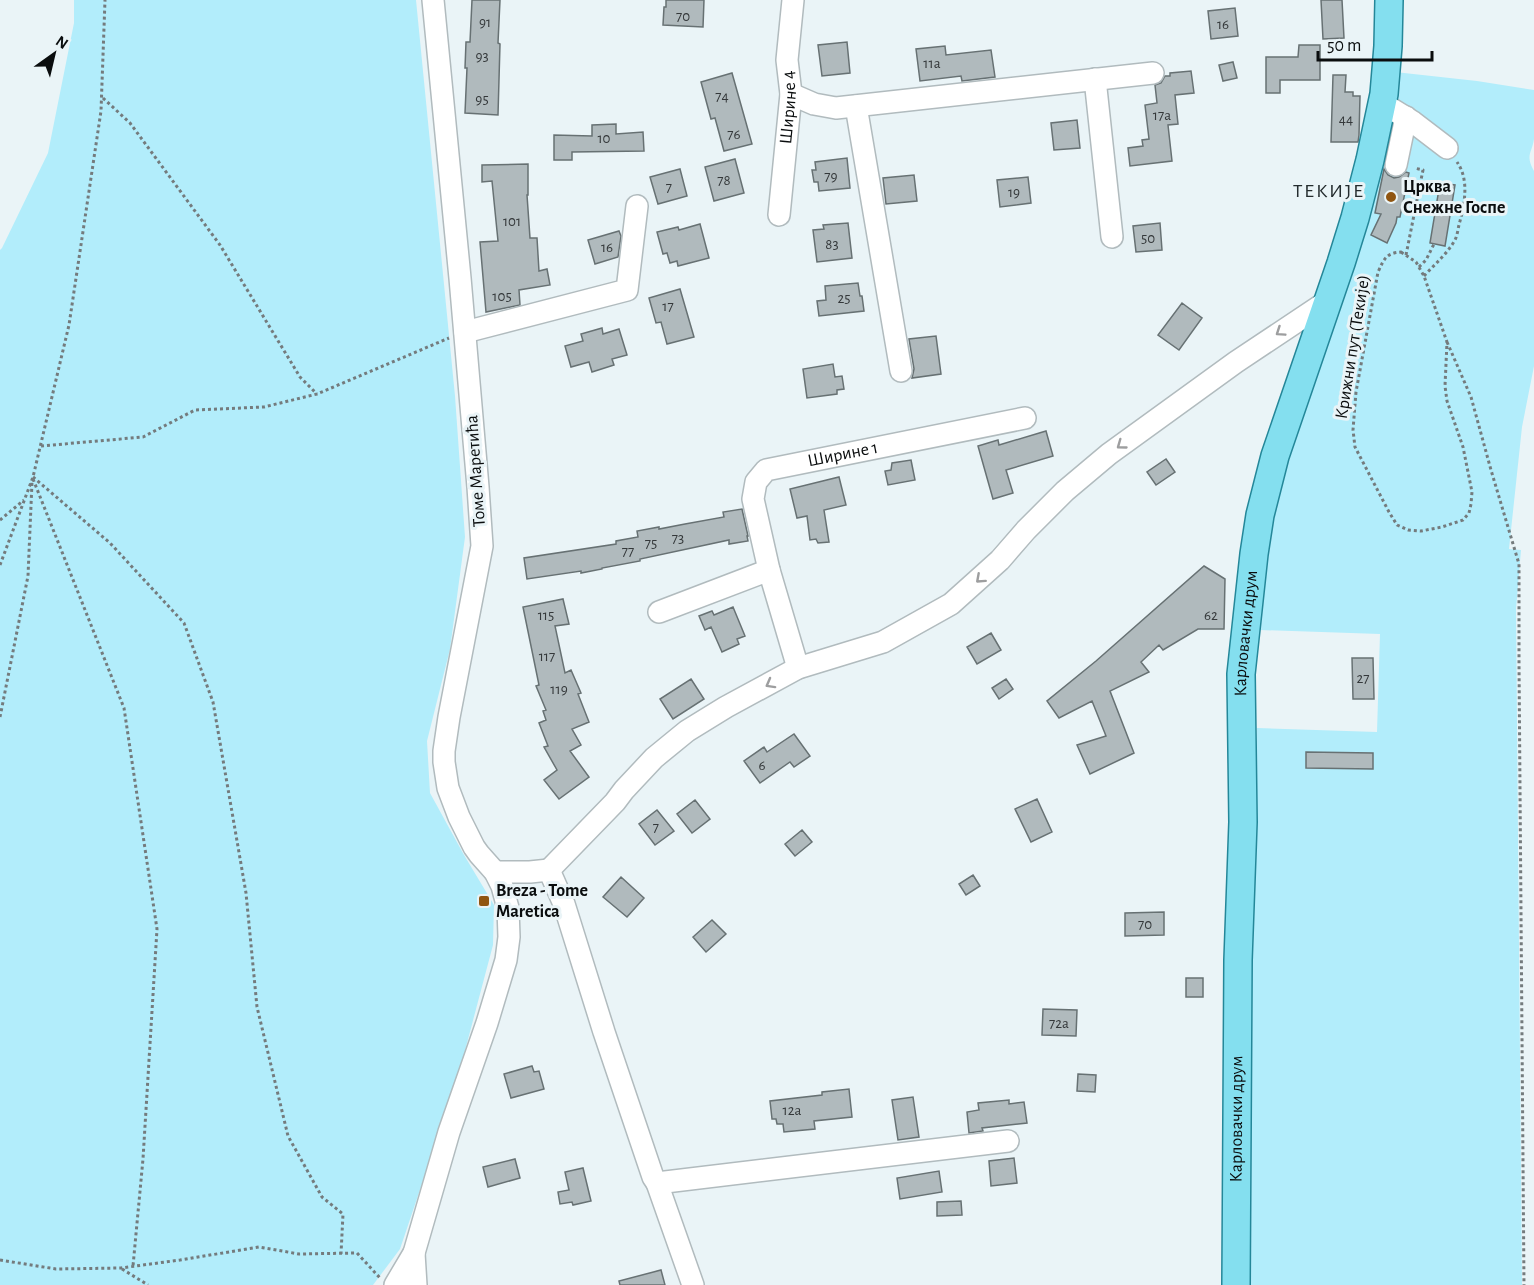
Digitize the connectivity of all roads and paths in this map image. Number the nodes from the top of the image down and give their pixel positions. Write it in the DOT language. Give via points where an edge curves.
graph roads {
  1 [pos="105,0"];
  2 [pos="433,0"];
  3 [pos="793,0"];
  4 [pos="1389,0"];
  5 [pos="1153,73"];
  6 [pos="1095,79"];
  7 [pos="791,94"];
  8 [pos="102,97"];
  9 [pos="1382,103"];
  10 [pos="856,106"];
  11 [pos="1406,117"];
  12 [pos="1447,148"];
  13 [pos="1396,165"];
  14 [pos="638,206"];
  15 [pos="1415,210"];
  16 [pos="1435,213"];
  17 [pos="779,215"];
  18 [pos="1112,237"];
  19 [pos="1434,244"];
  20 [pos="1406,255"];
  21 [pos="1419,267"];
  22 [pos="1424,276"];
  23 [pos="1329,300"];
  24 [pos="465,332"];
  25 [pos="1447,342"];
  26 [pos="901,371"];
  27 [pos="317,394"];
  28 [pos="1025,418"];
  29 [pos="40,446"];
  30 [pos="33,477"];
  31 [pos="24,500"];
  32 [pos="0,520"];
  33 [pos="0,565"];
  34 [pos="769,570"];
  35 [pos="659,612"];
  36 [pos="798,668"];
  37 [pos="0,717"];
  38 [pos="549,870"];
  39 [pos="495,872"];
  40 [pos="1008,1141"];
  41 [pos="657,1183"];
  42 [pos="414,1253"];
  43 [pos="341,1254"];
  44 [pos="0,1260"];
  45 [pos="133,1266"];
  46 [pos="121,1268"];
  47 [pos="1234,1282"];
  48 [pos="147,1285"];
  49 [pos="387,1285"];
  50 [pos="394,1285"];
  51 [pos="416,1285"];
  52 [pos="693,1285"];
  53 [pos="1524,1285"];
  1 -- 8 [label="path"];
  2 -- 24 [label="street, Томе Маретића"];
  3 -- 7 [label="street, Ширине 4" via="787,60"];
  4 -- 9 [label="main road, Карловачки друм"];
  5 -- 6 [label="street"];
  6 -- 10 [label="street"];
  6 -- 18 [label="street"];
  7 -- 10 [label="street" via="814,104"];
  7 -- 17 [label="street, Ширине 4"];
  8 -- 27 [label="path" via="130,123 220,245 300,377"];
  8 -- 29 [label="path" via="69,325"];
  9 -- 11 [label="street"];
  9 -- 23 [label="main road, Карловачки друм" via="1355,218"];
  10 -- 26 [label="street"];
  11 -- 12 [label="street"];
  11 -- 13 [label="street"];
  12 -- 22 [label="path" via="1462,169 1463,207 1456,238"];
  13 -- 15 [label="path" via="1423,170"];
  14 -- 24 [label="street" via="627,290"];
  15 -- 16 [label="path"];
  15 -- 20 [label="path"];
  19 -- 21 [label="path"];
  20 -- 21 [label="path, Крижни пут (Текије)"];
  20 -- 25 [label="path, Крижни пут (Текије)" via="1392,253 1378,272 1353,430 1355,447 1396,525 1408,530 1421,531 1463,520 1472,504 1463,447 1446,401"];
  21 -- 22 [label="path, Крижни пут (Текије)"];
  22 -- 25 [label="path, Крижни пут (Текије)"];
  23 -- 36 [label="street, one-way" via="1109,454 1065,491 1000,560 951,604 884,642"];
  23 -- 47 [label="main road, Карловачки друм" via="1275,456 1260,515 1241,674 1243,822"];
  24 -- 27 [label="path"];
  24 -- 39 [label="street, Томе Маретића" via="482,546 444,762 459,817 479,854"];
  25 -- 53 [label="path" via="1471,397 1519,564"];
  27 -- 29 [label="path" via="264,407 195,410 143,436"];
  28 -- 34 [label="street, Ширине 1" via="766,470 756,482 753,498"];
  29 -- 30 [label="path"];
  30 -- 31 [label="path"];
  30 -- 37 [label="path" via="28,576"];
  30 -- 43 [label="path" via="110,543 184,623 213,702 246,893 257,1006 288,1136 322,1197 343,1214"];
  30 -- 45 [label="path" via="124,708 157,929"];
  31 -- 32 [label="path"];
  31 -- 33 [label="path"];
  34 -- 35 [label="street"];
  34 -- 36 [label="street"];
  36 -- 38 [label="street, one-way" via="687,731 654,758"];
  38 -- 39 [label="street"];
  38 -- 41 [label="street" via="564,904"];
  39 -- 42 [label="street, Томе Маретића" via="508,908 506,960"];
  40 -- 41 [label="street"];
  41 -- 52 [label="street"];
  42 -- 50 [label="street"];
  42 -- 51 [label="street"];
  43 -- 45 [label="path" via="299,1254 259,1247"];
  43 -- 49 [label="path" via="357,1253"];
  44 -- 46 [label="path" via="56,1269"];
  45 -- 46 [label="path"];
  46 -- 48 [label="path"];
}
